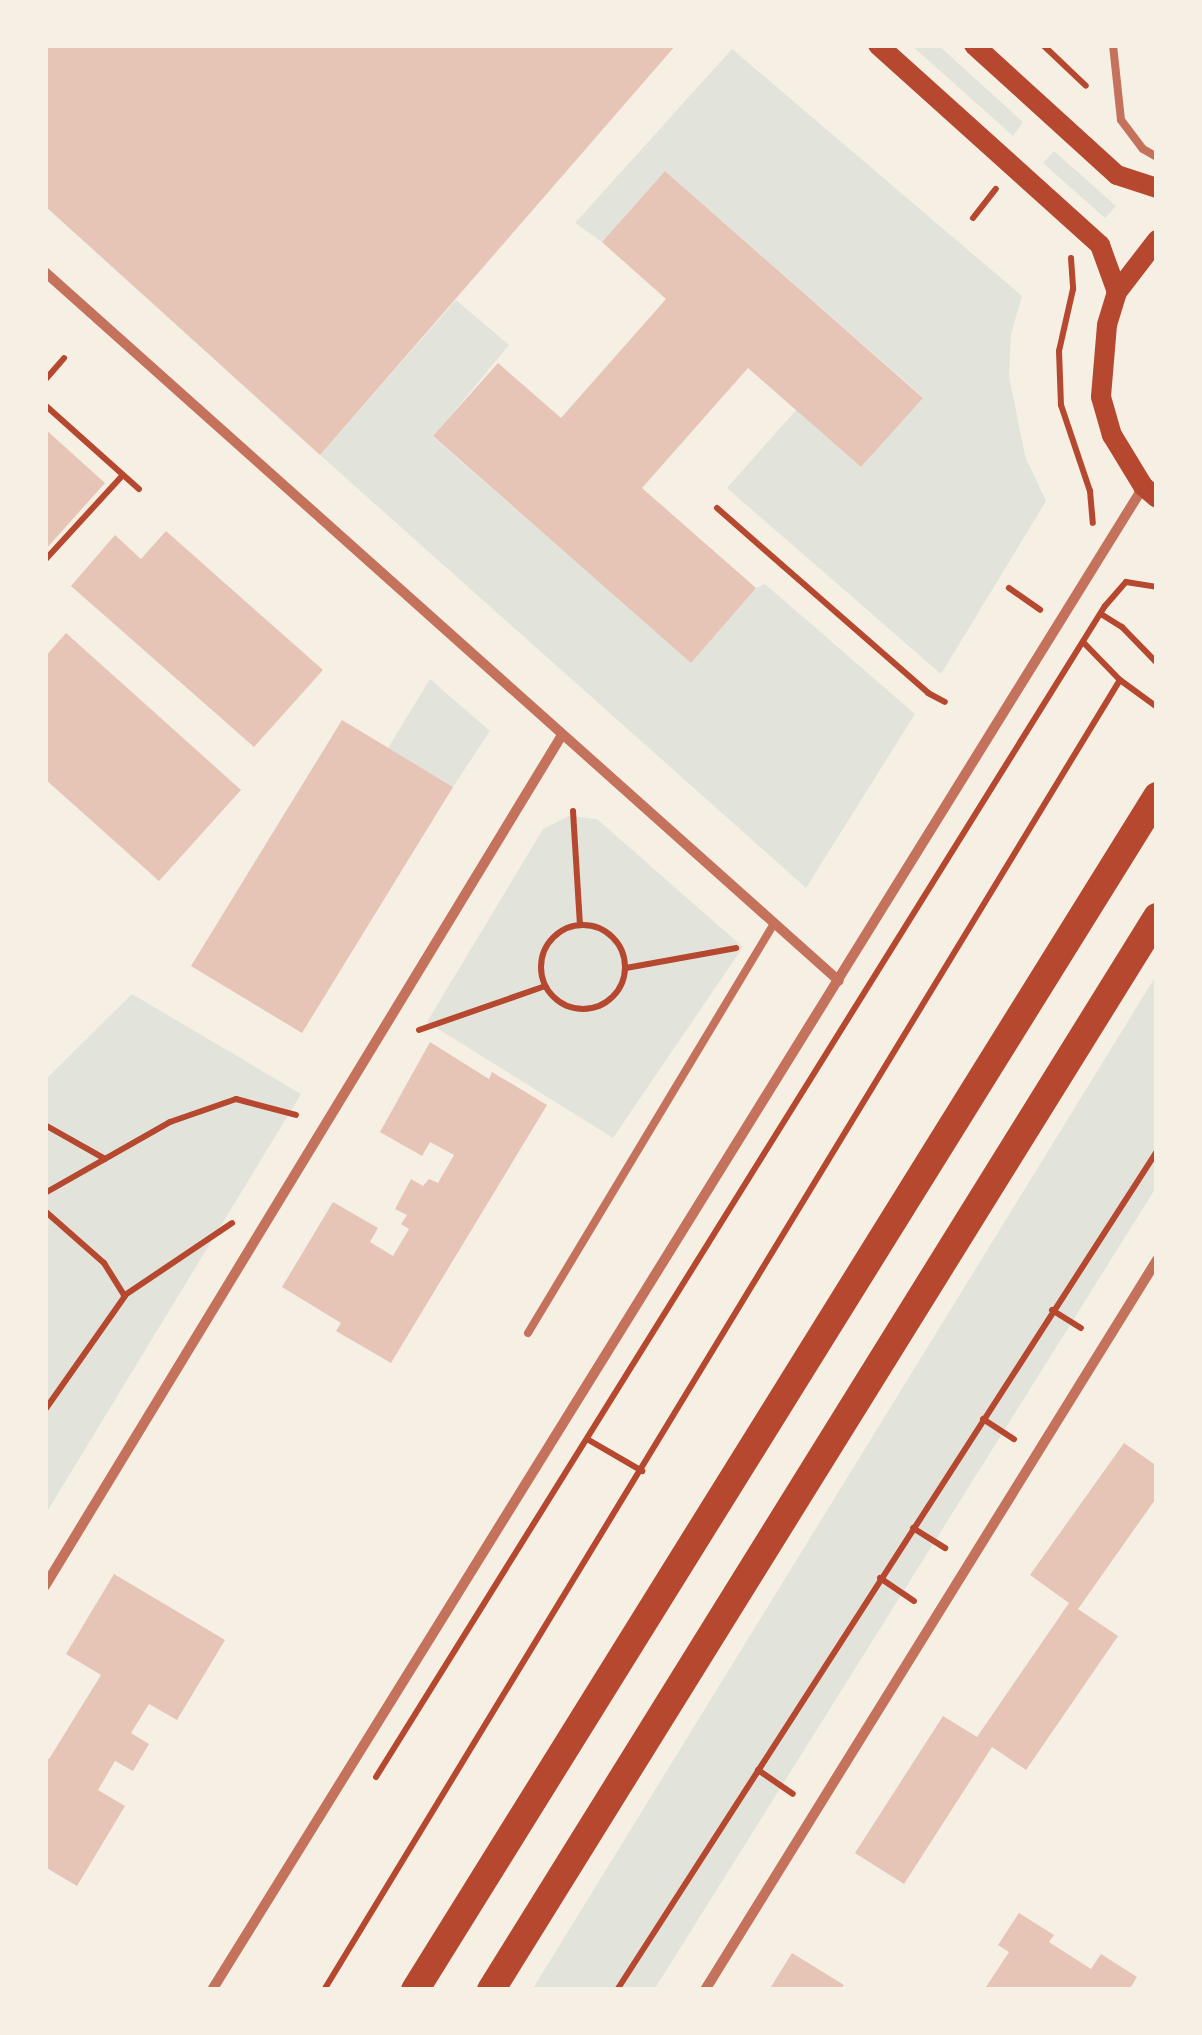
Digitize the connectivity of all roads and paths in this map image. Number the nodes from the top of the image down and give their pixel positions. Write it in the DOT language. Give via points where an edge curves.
graph roads {
  1 [pos="878,45"];
  2 [pos="974,45"];
  3 [pos="1043,45"];
  4 [pos="1113,45"];
  5 [pos="1086,86"];
  6 [pos="1103,88"];
  7 [pos="1077,96"];
  8 [pos="1157,157"];
  9 [pos="1004,181"];
  10 [pos="1157,188"];
  11 [pos="973,218"];
  12 [pos="1157,240"];
  13 [pos="45,272"];
  14 [pos="1117,292"];
  15 [pos="64,358"];
  16 [pos="45,380"];
  17 [pos="45,405"];
  18 [pos="123,475"];
  19 [pos="139,490"];
  20 [pos="1150,492"];
  21 [pos="717,508"];
  22 [pos="45,560"];
  23 [pos="1157,587"];
  24 [pos="1009,588"];
  25 [pos="1101,614"];
  26 [pos="1049,616"];
  27 [pos="1069,631"];
  28 [pos="1083,642"];
  29 [pos="1157,664"];
  30 [pos="1120,680"];
  31 [pos="946,702"];
  32 [pos="1157,707"];
  33 [pos="562,734"];
  34 [pos="1157,796"];
  35 [pos="573,812"];
  36 [pos="1157,917"];
  37 [pos="774,924"];
  38 [pos="580,926"];
  39 [pos="738,948"];
  40 [pos="625,968"];
  41 [pos="839,981"];
  42 [pos="545,986"];
  43 [pos="419,1030"];
  44 [pos="296,1115"];
  45 [pos="45,1125"];
  46 [pos="1157,1151"];
  47 [pos="105,1159"];
  48 [pos="45,1193"];
  49 [pos="45,1212"];
  50 [pos="232,1223"];
  51 [pos="1157,1260"];
  52 [pos="125,1296"];
  53 [pos="1052,1310"];
  54 [pos="1082,1328"];
  55 [pos="528,1333"];
  56 [pos="45,1410"];
  57 [pos="983,1419"];
  58 [pos="1014,1438"];
  59 [pos="587,1439"];
  60 [pos="642,1471"];
  61 [pos="913,1528"];
  62 [pos="945,1548"];
  63 [pos="880,1578"];
  64 [pos="45,1586"];
  65 [pos="914,1601"];
  66 [pos="758,1770"];
  67 [pos="366,1794"];
  68 [pos="794,1794"];
  69 [pos="212,1990"];
  70 [pos="324,1990"];
  71 [pos="415,1990"];
  72 [pos="492,1990"];
  73 [pos="616,1990"];
  74 [pos="706,1990"];
  1 -- 14 [label="main road" via="1100,245"];
  2 -- 10 [label="main road" via="1117,175"];
  3 -- 5 [label="path"];
  4 -- 8 [label="lane" via="1121,120"];
  5 -- 6 [label="path"];
  5 -- 7 [label="path"];
  9 -- 11 [label="path"];
  12 -- 14 [label="main road"];
  13 -- 33 [label="street"];
  14 -- 20 [label="main road" via="1101,397 1112,435"];
  15 -- 16 [label="path"];
  17 -- 18 [label="path"];
  18 -- 19 [label="path"];
  18 -- 22 [label="path"];
  20 -- 41 [label="street"];
  21 -- 31 [label="path"];
  23 -- 25 [label="path" via="1126,582"];
  24 -- 26 [label="path"];
  25 -- 28 [label="path"];
  25 -- 29 [label="path"];
  27 -- 28 [label="path"];
  28 -- 30 [label="path"];
  28 -- 59 [label="path"];
  30 -- 32 [label="path"];
  30 -- 60 [label="path"];
  33 -- 37 [label="street"];
  33 -- 64 [label="street"];
  34 -- 71 [label="highway"];
  35 -- 38 [label="path"];
  36 -- 72 [label="highway"];
  37 -- 41 [label="street"];
  37 -- 55 [label="lane"];
  38 -- 40 [label="path" via="606,931 618,943"];
  38 -- 42 [label="path" via="548,943"];
  39 -- 40 [label="path"];
  40 -- 42 [label="path" via="617,994 587,1010 556,1000"];
  41 -- 69 [label="street"];
  42 -- 43 [label="path"];
  44 -- 47 [label="path" via="236,1099 170,1122"];
  45 -- 47 [label="path"];
  46 -- 53 [label="path"];
  47 -- 48 [label="path"];
  49 -- 52 [label="path" via="104,1263"];
  50 -- 52 [label="path"];
  51 -- 74 [label="street"];
  52 -- 56 [label="path"];
  53 -- 54 [label="path"];
  53 -- 57 [label="path"];
  57 -- 58 [label="path"];
  57 -- 61 [label="path"];
  59 -- 60 [label="path"];
  59 -- 67 [label="path"];
  60 -- 70 [label="path"];
  61 -- 62 [label="path"];
  61 -- 63 [label="path"];
  63 -- 65 [label="path"];
  63 -- 66 [label="path"];
  66 -- 68 [label="path"];
  66 -- 73 [label="path"];
}
